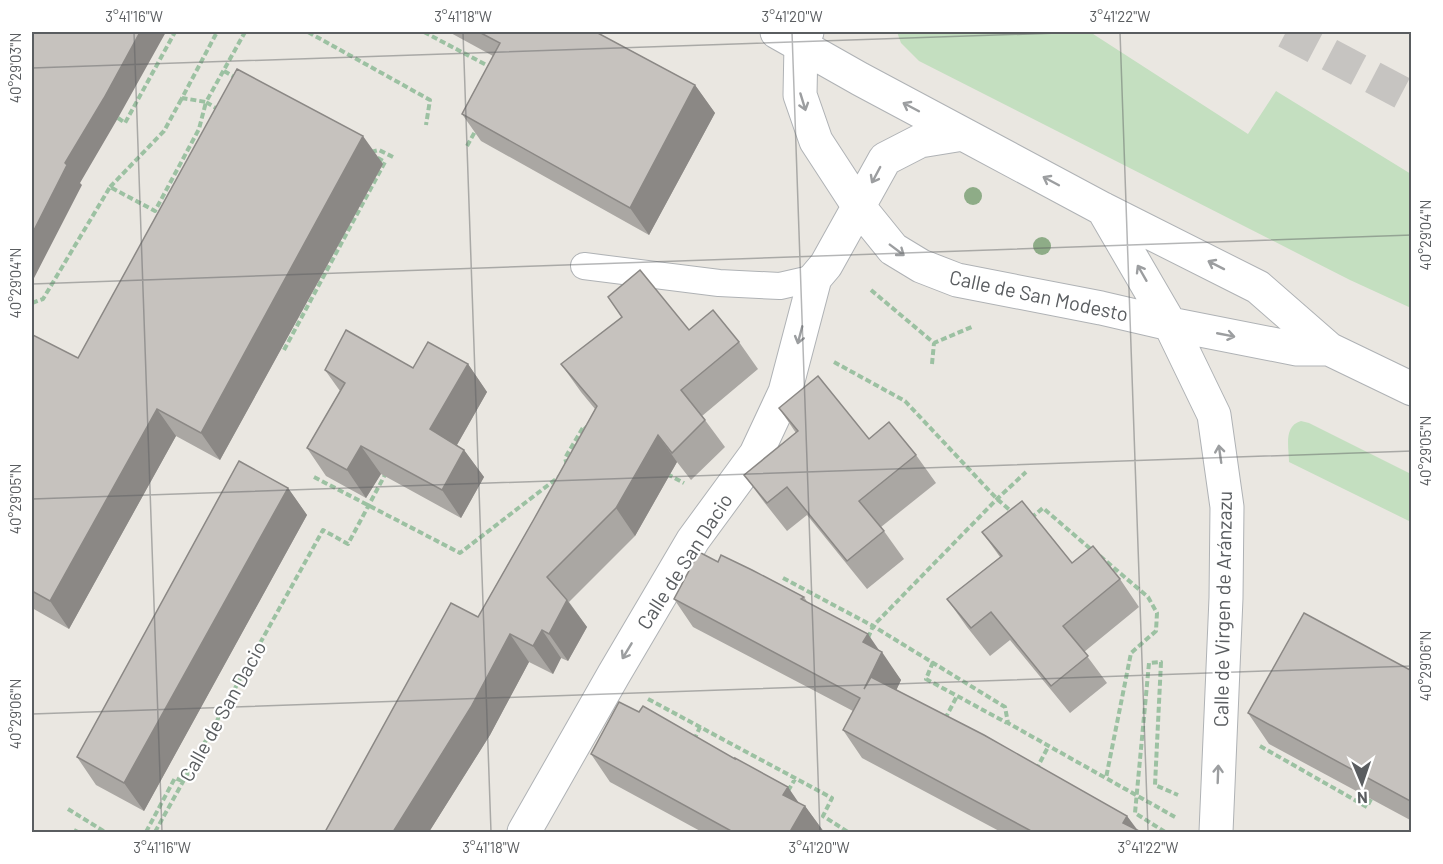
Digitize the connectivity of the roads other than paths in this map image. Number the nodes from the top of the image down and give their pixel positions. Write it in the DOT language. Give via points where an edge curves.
graph roads {
  1 [pos="795,36"];
  2 [pos="963,134"];
  3 [pos="859,207"];
  4 [pos="1103,209"];
  5 [pos="585,266"];
  6 [pos="815,278"];
  7 [pos="1170,324"];
  8 [pos="1329,350"];
  9 [pos="1412,389"];
  10 [pos="524,832"];
  11 [pos="1216,832"];
  2 -- 1 [label="street, Calle de San Modesto, one-way" via="860,79"];
  1 -- 3 [label="street, Calle de San Modesto, one-way" via="800,95 816,141"];
  2 -- 3 [label="street, Calle de San Dacio, one-way" via="920,141 885,159"];
  4 -- 2 [label="street, Calle de San Modesto, one-way"];
  3 -- 6 [label="street, Calle de San Dacio"];
  3 -- 7 [label="street, Calle de San Modesto, one-way" via="893,249 921,266 957,280"];
  7 -- 4 [label="street, Calle de San Modesto, one-way"];
  8 -- 4 [label="street, Calle de San Modesto, one-way" via="1258,287"];
  5 -- 6 [label="lane" via="719,283 780,286"];
  6 -- 10 [label="street, Calle de San Dacio, one-way" via="785,392 756,454 693,540"];
  7 -- 8 [label="street, Calle de San Modesto, one-way" via="1297,349"];
  11 -- 7 [label="street, Calle de Virgen de Aránzazu, one-way" via="1227,507 1214,415"];
  8 -- 9 [label="street, Calle de San Modesto"];
}
